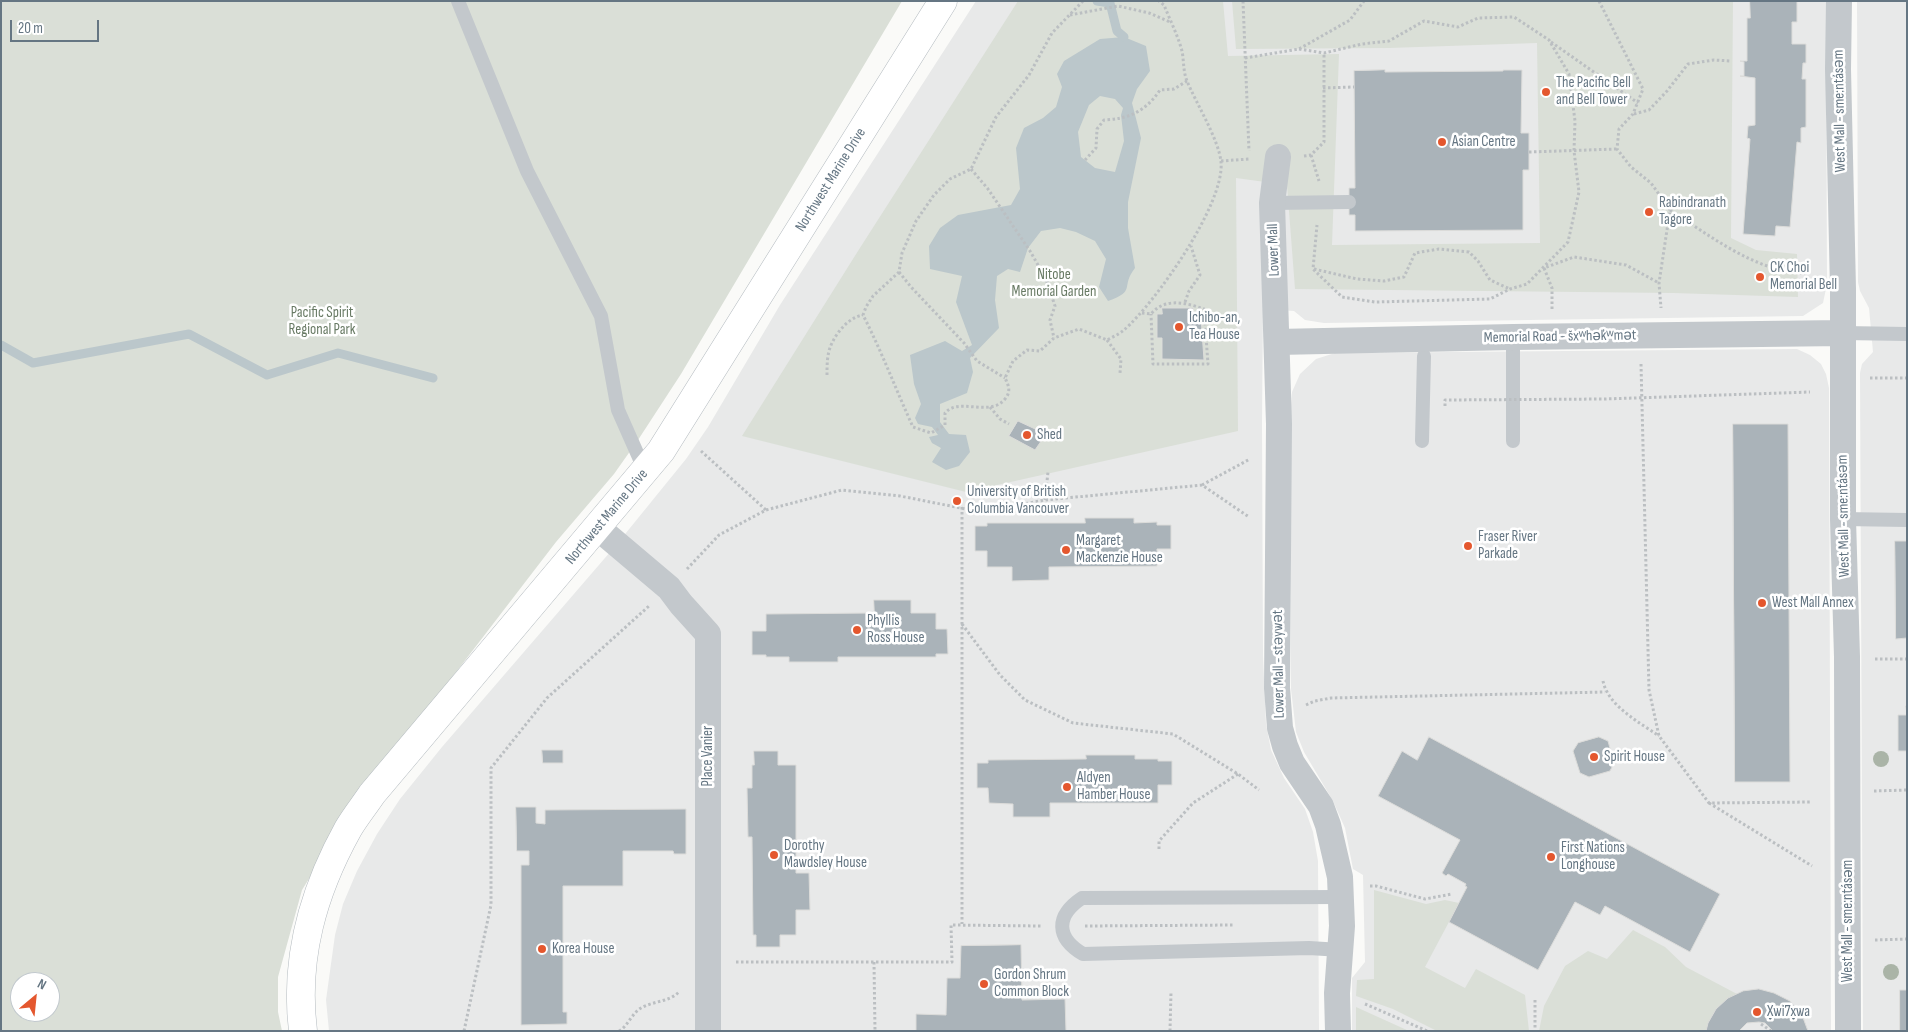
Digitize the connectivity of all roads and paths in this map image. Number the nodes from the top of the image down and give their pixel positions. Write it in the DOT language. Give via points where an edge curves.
graph roads {
  1 [pos="458,1"];
  2 [pos="944,1"];
  3 [pos="1083,1"];
  4 [pos="1159,1"];
  5 [pos="1243,1"];
  6 [pos="1364,1"];
  7 [pos="1599,1"];
  8 [pos="1839,1"];
  9 [pos="1070,15"];
  10 [pos="1171,23"];
  11 [pos="1549,40"];
  12 [pos="1299,48"];
  13 [pos="1324,53"];
  14 [pos="1245,58"];
  15 [pos="1731,60"];
  16 [pos="1187,81"];
  17 [pos="1354,87"];
  18 [pos="1323,88"];
  19 [pos="1638,103"];
  20 [pos="1633,114"];
  21 [pos="1617,149"];
  22 [pos="1574,151"];
  23 [pos="1529,152"];
  24 [pos="1311,155"];
  25 [pos="1278,157"];
  26 [pos="1249,159"];
  27 [pos="1084,160"];
  28 [pos="1221,161"];
  29 [pos="971,169"];
  30 [pos="1320,202"];
  31 [pos="1349,202"];
  32 [pos="1272,203"];
  33 [pos="1670,210"];
  34 [pos="1191,245"];
  35 [pos="1544,268"];
  36 [pos="1313,269"];
  37 [pos="899,272"];
  38 [pos="1805,273"];
  39 [pos="1659,283"];
  40 [pos="1510,289"];
  41 [pos="1185,302"];
  42 [pos="1141,312"];
  43 [pos="1661,313"];
  44 [pos="1151,314"];
  45 [pos="1552,314"];
  46 [pos="863,315"];
  47 [pos="1843,333"];
  48 [pos="1907,334"];
  49 [pos="1513,337"];
  50 [pos="1054,338"];
  51 [pos="1107,340"];
  52 [pos="1277,342"];
  53 [pos="1425,348"];
  54 [pos="1640,362"];
  55 [pos="1120,373"];
  56 [pos="827,375"];
  57 [pos="1004,378"];
  58 [pos="1864,378"];
  59 [pos="1907,378"];
  60 [pos="1810,392"];
  61 [pos="1444,406"];
  62 [pos="990,407"];
  63 [pos="1010,424"];
  64 [pos="1422,441"];
  65 [pos="1513,441"];
  66 [pos="702,451"];
  67 [pos="1250,459"];
  68 [pos="645,471"];
  69 [pos="1048,472"];
  70 [pos="1202,485"];
  71 [pos="1045,500"];
  72 [pos="962,507"];
  73 [pos="766,510"];
  74 [pos="1252,519"];
  75 [pos="1843,519"];
  76 [pos="1907,520"];
  77 [pos="598,528"];
  78 [pos="669,588"];
  79 [pos="962,624"];
  80 [pos="1873,659"];
  81 [pos="1907,659"];
  82 [pos="1603,681"];
  83 [pos="1605,692"];
  84 [pos="1301,708"];
  85 [pos="1659,736"];
  86 [pos="1238,774"];
  87 [pos="1259,790"];
  88 [pos="1907,790"];
  89 [pos="1866,791"];
  90 [pos="1811,802"];
  91 [pos="1709,803"];
  92 [pos="1159,849"];
  93 [pos="1812,866"];
  94 [pos="1370,886"];
  95 [pos="1452,894"];
  96 [pos="1342,897"];
  97 [pos="962,924"];
  98 [pos="1240,925"];
  99 [pos="1062,927"];
  100 [pos="1907,939"];
  101 [pos="1867,940"];
  102 [pos="1341,950"];
  103 [pos="708,962"];
  104 [pos="874,962"];
  105 [pos="680,991"];
  106 [pos="1171,992"];
  107 [pos="1535,1000"];
  108 [pos="1359,1001"];
  109 [pos="1761,1024"];
  110 [pos="303,1031"];
  111 [pos="464,1031"];
  112 [pos="619,1031"];
  113 [pos="708,1031"];
  114 [pos="875,1031"];
  115 [pos="1170,1031"];
  116 [pos="1338,1031"];
  117 [pos="1426,1031"];
  118 [pos="1535,1031"];
  119 [pos="1771,1031"];
  120 [pos="1848,1031"];
  1 -- 68 [label="lane" via="527,171 601,316 618,410"];
  2 -- 68 [label="street, Northwest Marine Drive" via="661,451"];
  3 -- 9 [label="path"];
  4 -- 10 [label="path"];
  5 -- 14 [label="path"];
  6 -- 12 [label="path" via="1350,20"];
  7 -- 19 [label="path" via="1643,89"];
  8 -- 47 [label="street, West Mall - sme:ntásəm"];
  9 -- 10 [label="path" via="1118,6 1149,13"];
  9 -- 29 [label="path" via="1052,33 1029,75 996,117"];
  10 -- 16 [label="path" via="1182,52"];
  11 -- 13 [label="path" via="1514,17 1478,18 1458,27 1424,22 1389,41"];
  11 -- 19 [label="path"];
  11 -- 22 [label="path" via="1569,74 1575,120"];
  12 -- 13 [label="path"];
  12 -- 14 [label="path"];
  13 -- 18 [label="path"];
  14 -- 26 [label="path"];
  15 -- 20 [label="path" via="1688,64 1649,110"];
  16 -- 27 [label="path" via="1174,89 1160,90 1151,103 1137,112 1120,119 1104,120 1097,129 1096,148"];
  16 -- 28 [label="path"];
  17 -- 18 [label="path"];
  18 -- 24 [label="path" via="1324,142"];
  19 -- 20 [label="path"];
  20 -- 21 [label="path" via="1619,129"];
  21 -- 22 [label="path"];
  21 -- 33 [label="path" via="1650,183"];
  22 -- 23 [label="path"];
  22 -- 35 [label="path" via="1578,192 1568,242"];
  24 -- 25 [label="path"];
  24 -- 30 [label="path" via="1317,169"];
  25 -- 26 [label="path"];
  25 -- 32 [label="street, Lower Mall"];
  26 -- 28 [label="path"];
  28 -- 34 [label="path" via="1217,192"];
  29 -- 37 [label="path" via="950,179 916,220 902,253"];
  29 -- 50 [label="path" via="1030,251 1046,279 1055,306 1050,320"];
  30 -- 31 [label="lane"];
  30 -- 32 [label="lane"];
  30 -- 36 [label="path"];
  32 -- 52 [label="street, Lower Mall"];
  33 -- 38 [label="path" via="1758,264"];
  33 -- 39 [label="path"];
  34 -- 41 [label="path" via="1200,275"];
  34 -- 42 [label="path"];
  35 -- 39 [label="path" via="1574,257 1626,265"];
  35 -- 40 [label="path" via="1527,284"];
  35 -- 45 [label="path" via="1552,288"];
  36 -- 40 [label="path" via="1342,297 1375,302 1490,299"];
  36 -- 40 [label="path" via="1357,279 1384,281 1404,277 1415,253 1439,249 1470,252 1490,280"];
  37 -- 46 [label="path" via="873,296"];
  37 -- 57 [label="path" via="977,361"];
  39 -- 43 [label="path"];
  41 -- 44 [label="path" via="1157,307"];
  41 -- 44 [label="path" via="1204,309 1208,364 1153,364"];
  42 -- 44 [label="path"];
  42 -- 51 [label="path" via="1122,332"];
  46 -- 56 [label="path" via="846,324 835,337 829,350"];
  46 -- 62 [label="path" via="913,427 931,433 946,425 945,413 952,408"];
  47 -- 48 [label="lane"];
  47 -- 49 [label="street, Memorial Road - šxʷhək̓ʷmət"];
  47 -- 75 [label="street, West Mall - sme:ntásəm"];
  49 -- 53 [label="street, Memorial Road - šxʷhək̓ʷmət"];
  49 -- 65 [label="lane"];
  50 -- 51 [label="path" via="1079,329"];
  50 -- 57 [label="path" via="1040,351 1027,350 1013,361"];
  51 -- 55 [label="path" via="1121,359"];
  52 -- 53 [label="street, Memorial Road - šxʷhək̓ʷmət"];
  52 -- 96 [label="street, Lower Mall - stəywət" via="1277,688 1280,728 1292,763 1321,806 1328,825"];
  53 -- 64 [label="lane"];
  54 -- 85 [label="path" via="1649,690"];
  57 -- 62 [label="path" via="1009,394 1001,404"];
  58 -- 59 [label="path"];
  60 -- 61 [label="path, bridge" via="1605,399 1445,400"];
  62 -- 63 [label="path" via="1000,419"];
  66 -- 73 [label="path"];
  67 -- 70 [label="path"];
  68 -- 77 [label="street, Northwest Marine Drive"];
  69 -- 71 [label="path"];
  70 -- 71 [label="path"];
  70 -- 74 [label="path"];
  71 -- 72 [label="path" via="981,512"];
  72 -- 73 [label="path" via="842,490"];
  72 -- 79 [label="path"];
  73 -- 78 [label="path" via="719,536"];
  75 -- 76 [label="lane"];
  75 -- 120 [label="street, West Mall - sme:ntásəm" via="1847,666"];
  77 -- 78 [label="street, Place Vanier"];
  77 -- 110 [label="street, Northwest Marine Drive" via="372,794 349,828 310,916 300,992"];
  78 -- 103 [label="street, Place Vanier" via="708,634"];
  78 -- 111 [label="path" via="547,698 491,768 491,905"];
  79 -- 86 [label="path" via="1000,675 1025,700 1073,723 1173,734"];
  79 -- 97 [label="path"];
  80 -- 81 [label="path"];
  82 -- 83 [label="path"];
  83 -- 84 [label="path" via="1331,698"];
  83 -- 85 [label="path" via="1626,713"];
  85 -- 91 [label="path"];
  86 -- 87 [label="path"];
  86 -- 92 [label="path" via="1193,803 1158,841"];
  88 -- 89 [label="path"];
  90 -- 91 [label="path"];
  91 -- 93 [label="path"];
  94 -- 95 [label="path" via="1425,899"];
  96 -- 99 [label="lane" via="1082,898 1071,905"];
  96 -- 102 [label="street, Lower Mall - stəywət"];
  97 -- 99 [label="path"];
  97 -- 104 [label="path" via="952,925 952,962"];
  98 -- 99 [label="path"];
  99 -- 102 [label="lane" via="1064,937 1083,954"];
  100 -- 101 [label="path"];
  102 -- 116 [label="street, Lower Mall - stəywət"];
  103 -- 104 [label="path"];
  103 -- 113 [label="street, Place Vanier"];
  104 -- 114 [label="path"];
  105 -- 112 [label="path" via="674,997 640,1008"];
  106 -- 115 [label="path"];
  107 -- 118 [label="path"];
  108 -- 117 [label="path"];
  109 -- 119 [label="path"];
}
